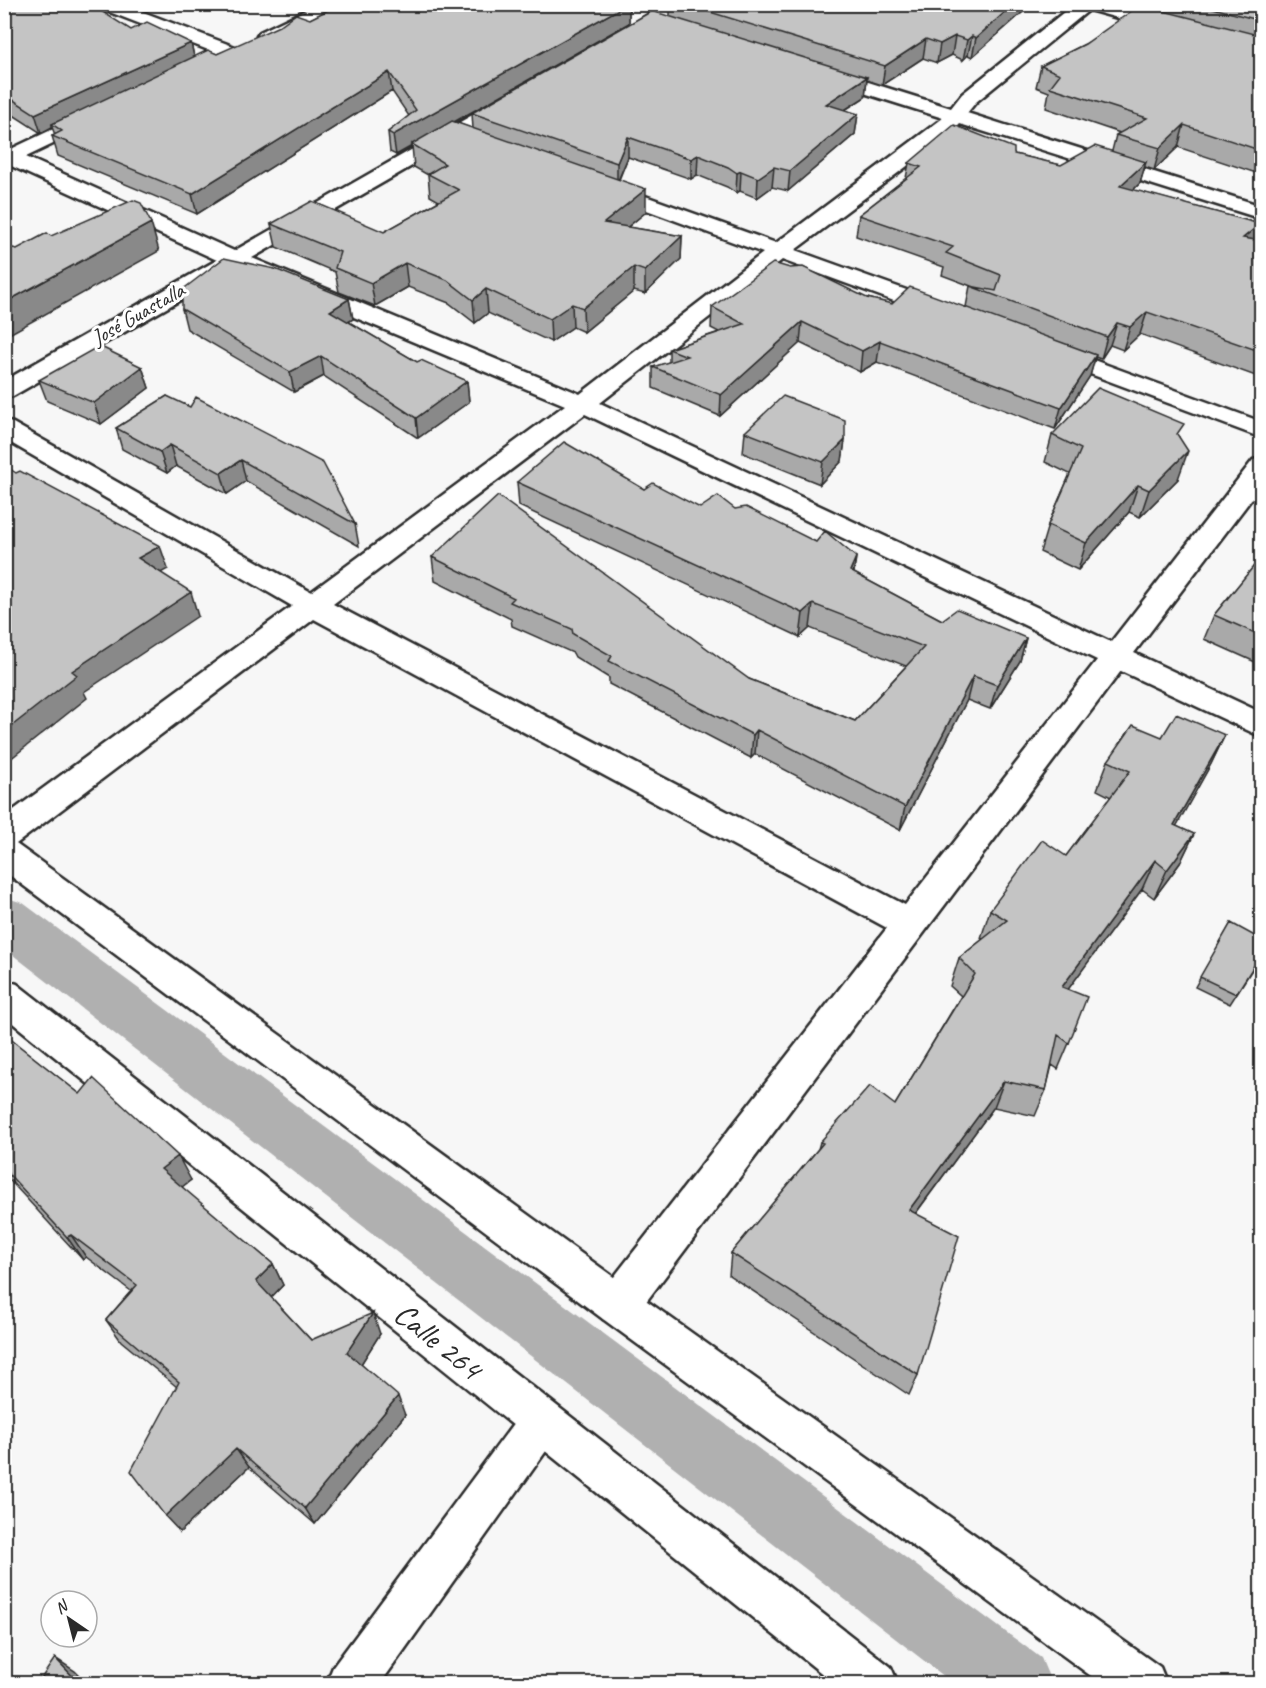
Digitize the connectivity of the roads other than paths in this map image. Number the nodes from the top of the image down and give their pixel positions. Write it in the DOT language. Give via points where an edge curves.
graph roads {
  1 [pos="105,4"];
  2 [pos="333,4"];
  3 [pos="679,4"];
  4 [pos="1086,5"];
  5 [pos="629,14"];
  6 [pos="650,21"];
  7 [pos="673,28"];
  8 [pos="1185,31"];
  9 [pos="601,49"];
  10 [pos="231,52"];
  11 [pos="210,62"];
  12 [pos="809,70"];
  13 [pos="531,89"];
  14 [pos="105,112"];
  15 [pos="957,116"];
  16 [pos="452,135"];
  17 [pos="474,142"];
  18 [pos="6,157"];
  19 [pos="584,181"];
  20 [pos="1262,213"];
  21 [pos="781,250"];
  22 [pos="234,259"];
  23 [pos="960,317"];
  24 [pos="1027,343"];
  25 [pos="4,391"];
  26 [pos="582,404"];
  27 [pos="4,428"];
  28 [pos="1262,431"];
  29 [pos="1262,466"];
  30 [pos="311,605"];
  31 [pos="1118,656"];
  32 [pos="1262,726"];
  33 [pos="4,835"];
  34 [pos="4,853"];
  35 [pos="910,924"];
  36 [pos="4,995"];
  37 [pos="618,1305"];
  38 [pos="541,1422"];
  39 [pos="350,1683"];
  40 [pos="874,1683"];
  41 [pos="1143,1683"];
  1 -- 10 [label="street"];
  2 -- 10 [label="street"];
  3 -- 6 [label="street"];
  4 -- 8 [label="street"];
  4 -- 15 [label="street" via="969,98"];
  5 -- 6 [label="street"];
  6 -- 7 [label="street"];
  6 -- 9 [label="street"];
  10 -- 11 [label="street"];
  12 -- 15 [label="street"];
  13 -- 16 [label="street, José Guastalla"];
  14 -- 18 [label="street"];
  15 -- 20 [label="street"];
  15 -- 21 [label="street"];
  16 -- 17 [label="street"];
  16 -- 22 [label="street, José Guastalla"];
  18 -- 22 [label="street"];
  19 -- 21 [label="street"];
  21 -- 23 [label="street"];
  21 -- 26 [label="street"];
  22 -- 25 [label="street, José Guastalla"];
  22 -- 26 [label="street"];
  24 -- 28 [label="street"];
  26 -- 30 [label="street"];
  26 -- 31 [label="street"];
  27 -- 30 [label="street"];
  29 -- 31 [label="street"];
  30 -- 33 [label="street"];
  30 -- 35 [label="street"];
  31 -- 32 [label="street"];
  31 -- 35 [label="street"];
  34 -- 37 [label="street"];
  35 -- 37 [label="street"];
  36 -- 38 [label="street, Calle 264"];
  37 -- 41 [label="street"];
  38 -- 39 [label="street"];
  38 -- 40 [label="street, Calle 264"];
}
